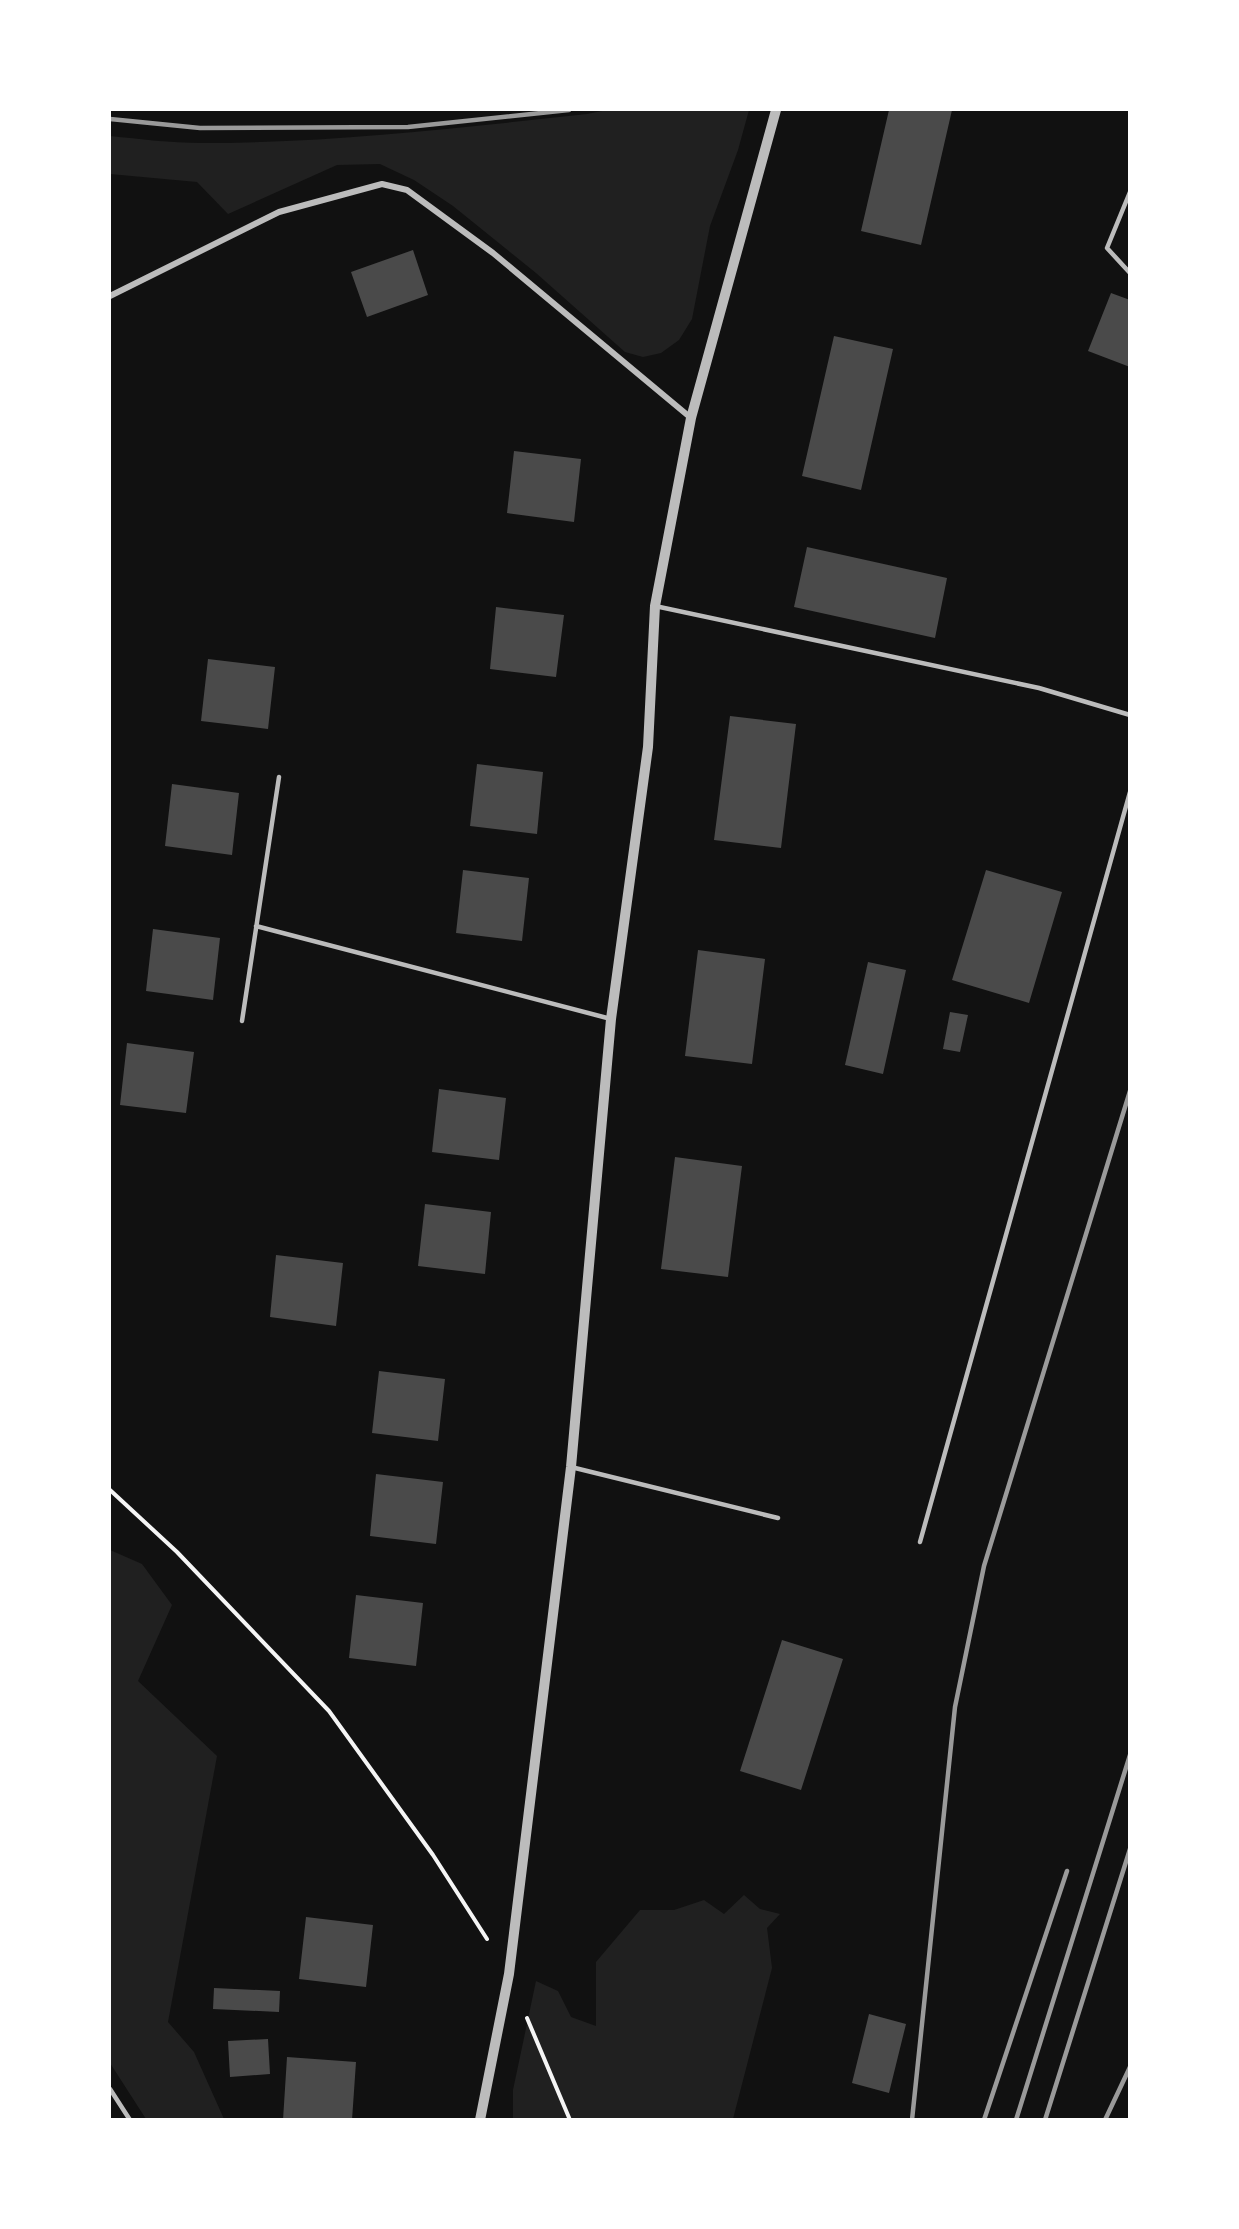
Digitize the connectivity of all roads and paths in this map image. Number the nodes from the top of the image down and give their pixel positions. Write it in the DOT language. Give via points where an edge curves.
graph roads {
  1 [pos="776,110"];
  2 [pos="1130,192"];
  3 [pos="1130,273"];
  4 [pos="110,296"];
  5 [pos="691,418"];
  6 [pos="655,606"];
  7 [pos="1130,715"];
  8 [pos="279,777"];
  9 [pos="1130,792"];
  10 [pos="256,926"];
  11 [pos="611,1019"];
  12 [pos="242,1021"];
  13 [pos="572,1467"];
  14 [pos="110,1490"];
  15 [pos="778,1518"];
  16 [pos="920,1542"];
  17 [pos="509,1974"];
  18 [pos="526,2015"];
  19 [pos="110,2089"];
  20 [pos="130,2120"];
  21 [pos="480,2120"];
  22 [pos="570,2120"];
  1 -- 5 [label="street"];
  2 -- 3 [label="lane" via="1107,248"];
  4 -- 5 [label="street" via="279,212 382,184 406,190 493,253"];
  5 -- 6 [label="street"];
  6 -- 7 [label="lane" via="1039,688"];
  6 -- 11 [label="street" via="648,747"];
  8 -- 10 [label="lane"];
  9 -- 16 [label="lane"];
  10 -- 11 [label="lane"];
  10 -- 12 [label="lane"];
  11 -- 13 [label="street"];
  13 -- 15 [label="lane"];
  13 -- 17 [label="street"];
  14 -- 17 [label="path" via="177,1552 329,1711 434,1855"];
  17 -- 21 [label="street"];
  18 -- 22 [label="path"];
  19 -- 20 [label="lane"];
}
